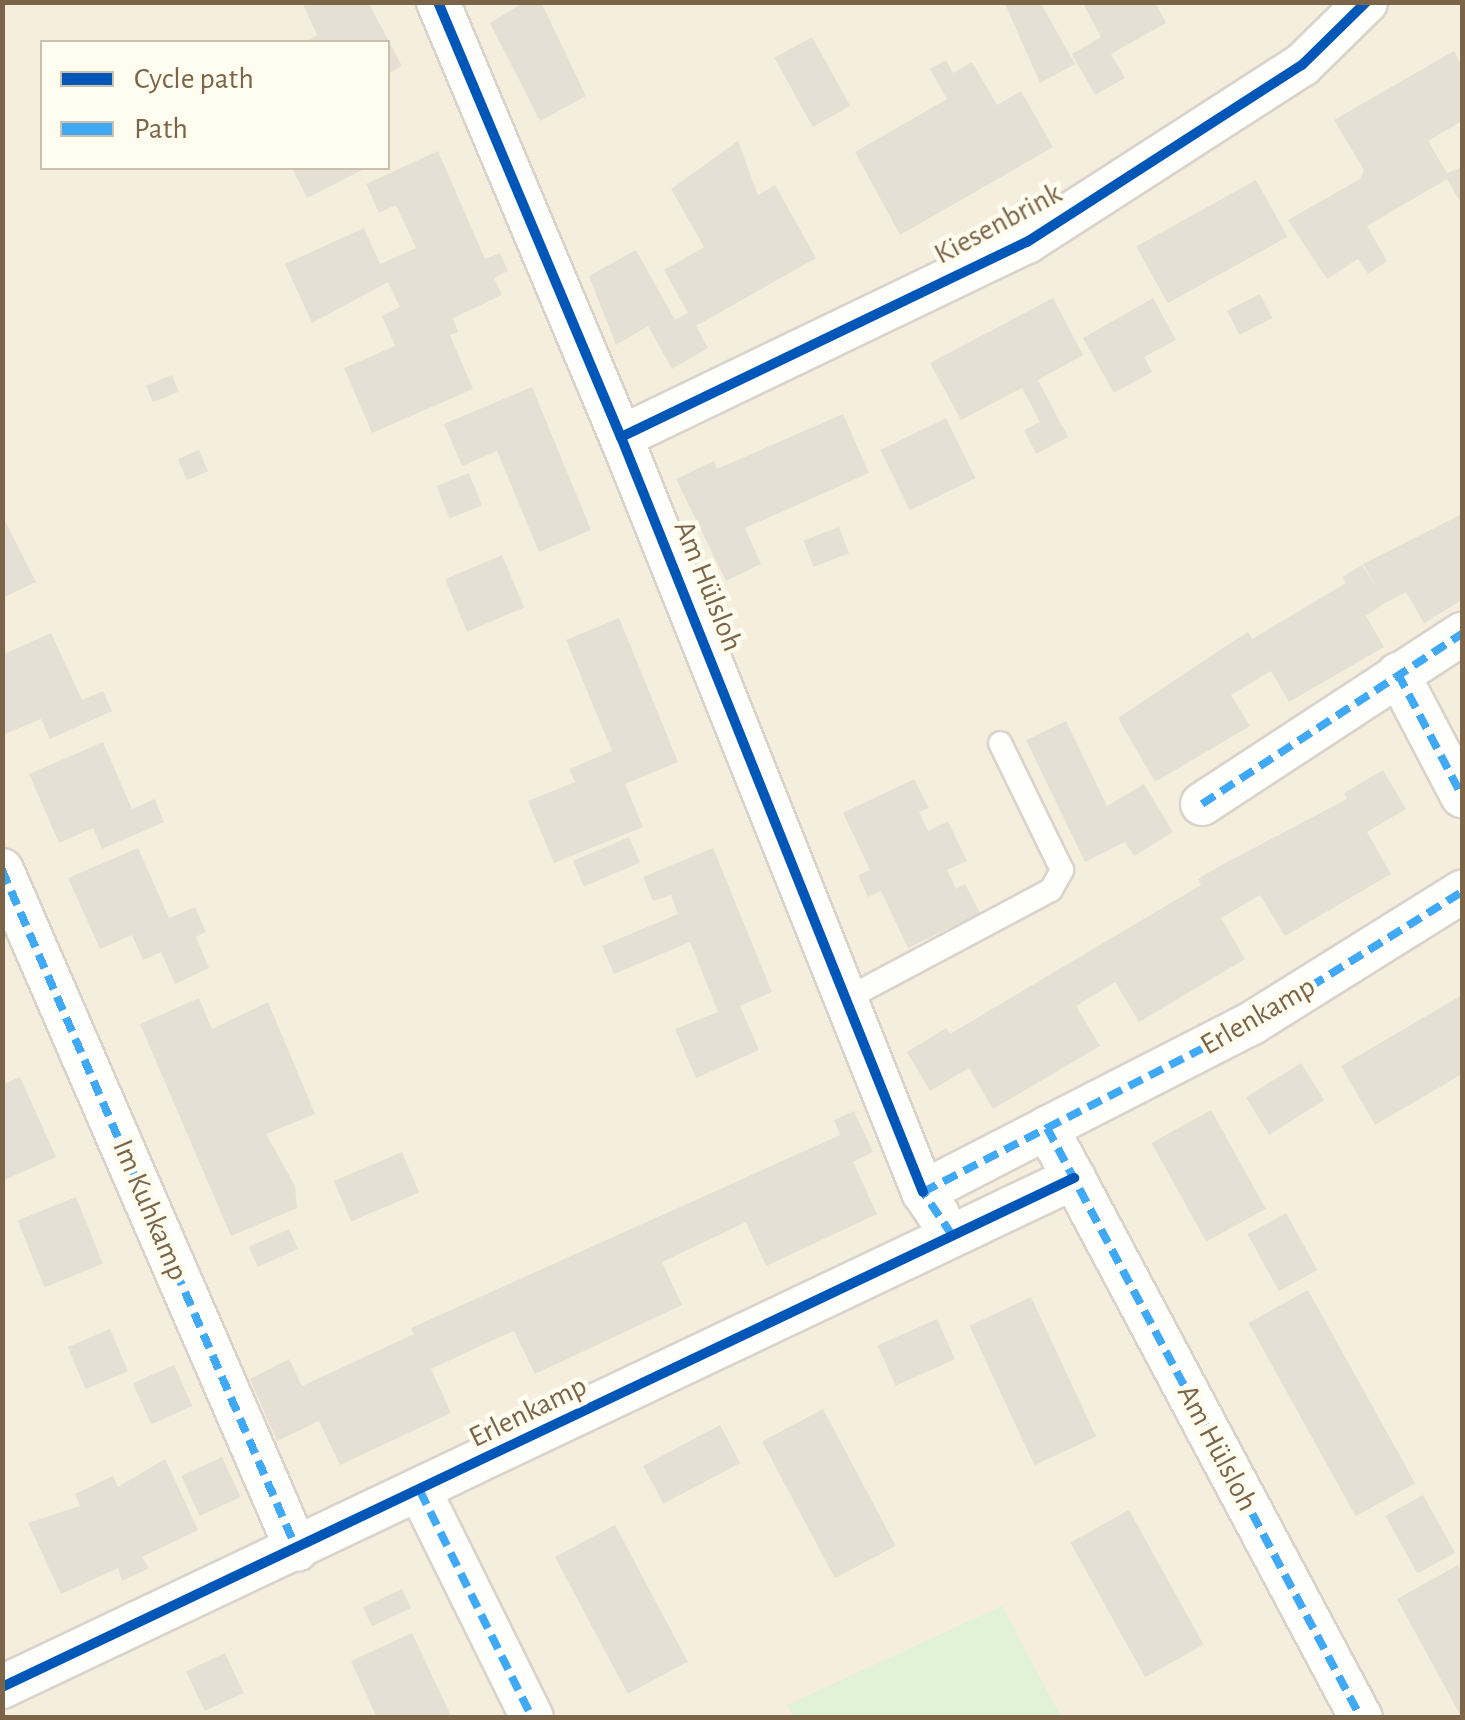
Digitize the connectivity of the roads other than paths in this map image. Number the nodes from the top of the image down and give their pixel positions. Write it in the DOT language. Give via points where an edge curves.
graph roads {
  1 [pos="438,2"];
  2 [pos="1366,2"];
  3 [pos="622,436"];
  4 [pos="1462,634"];
  5 [pos="1398,674"];
  6 [pos="1000,744"];
  7 [pos="1462,796"];
  8 [pos="1202,804"];
  9 [pos="2,870"];
  10 [pos="1462,892"];
  11 [pos="846,998"];
  12 [pos="1048,1128"];
  13 [pos="1074,1178"];
  14 [pos="923,1192"];
  15 [pos="952,1235"];
  16 [pos="420,1491"];
  17 [pos="298,1550"];
  18 [pos="2,1687"];
  19 [pos="532,1718"];
  20 [pos="1360,1718"];
  1 -- 3 [label="street, Am Hülsloh"];
  2 -- 3 [label="street, Kiesenbrink" via="1302,65 1027,242"];
  3 -- 11 [label="street, Am Hülsloh"];
  4 -- 5 [label="street"];
  5 -- 7 [label="street"];
  5 -- 8 [label="street"];
  6 -- 11 [label="lane" via="1062,870 1050,890"];
  9 -- 17 [label="street, Im Kuhkamp"];
  10 -- 12 [label="street, Erlenkamp" via="1252,1023"];
  11 -- 14 [label="street, Am Hülsloh"];
  12 -- 13 [label="street"];
  12 -- 14 [label="street, Erlenkamp"];
  13 -- 15 [label="street, Erlenkamp"];
  13 -- 20 [label="street, Am Hülsloh"];
  14 -- 15 [label="street"];
  15 -- 16 [label="street, Erlenkamp"];
  16 -- 17 [label="street, Erlenkamp"];
  16 -- 19 [label="street"];
  17 -- 18 [label="street, Erlenkamp"];
}
